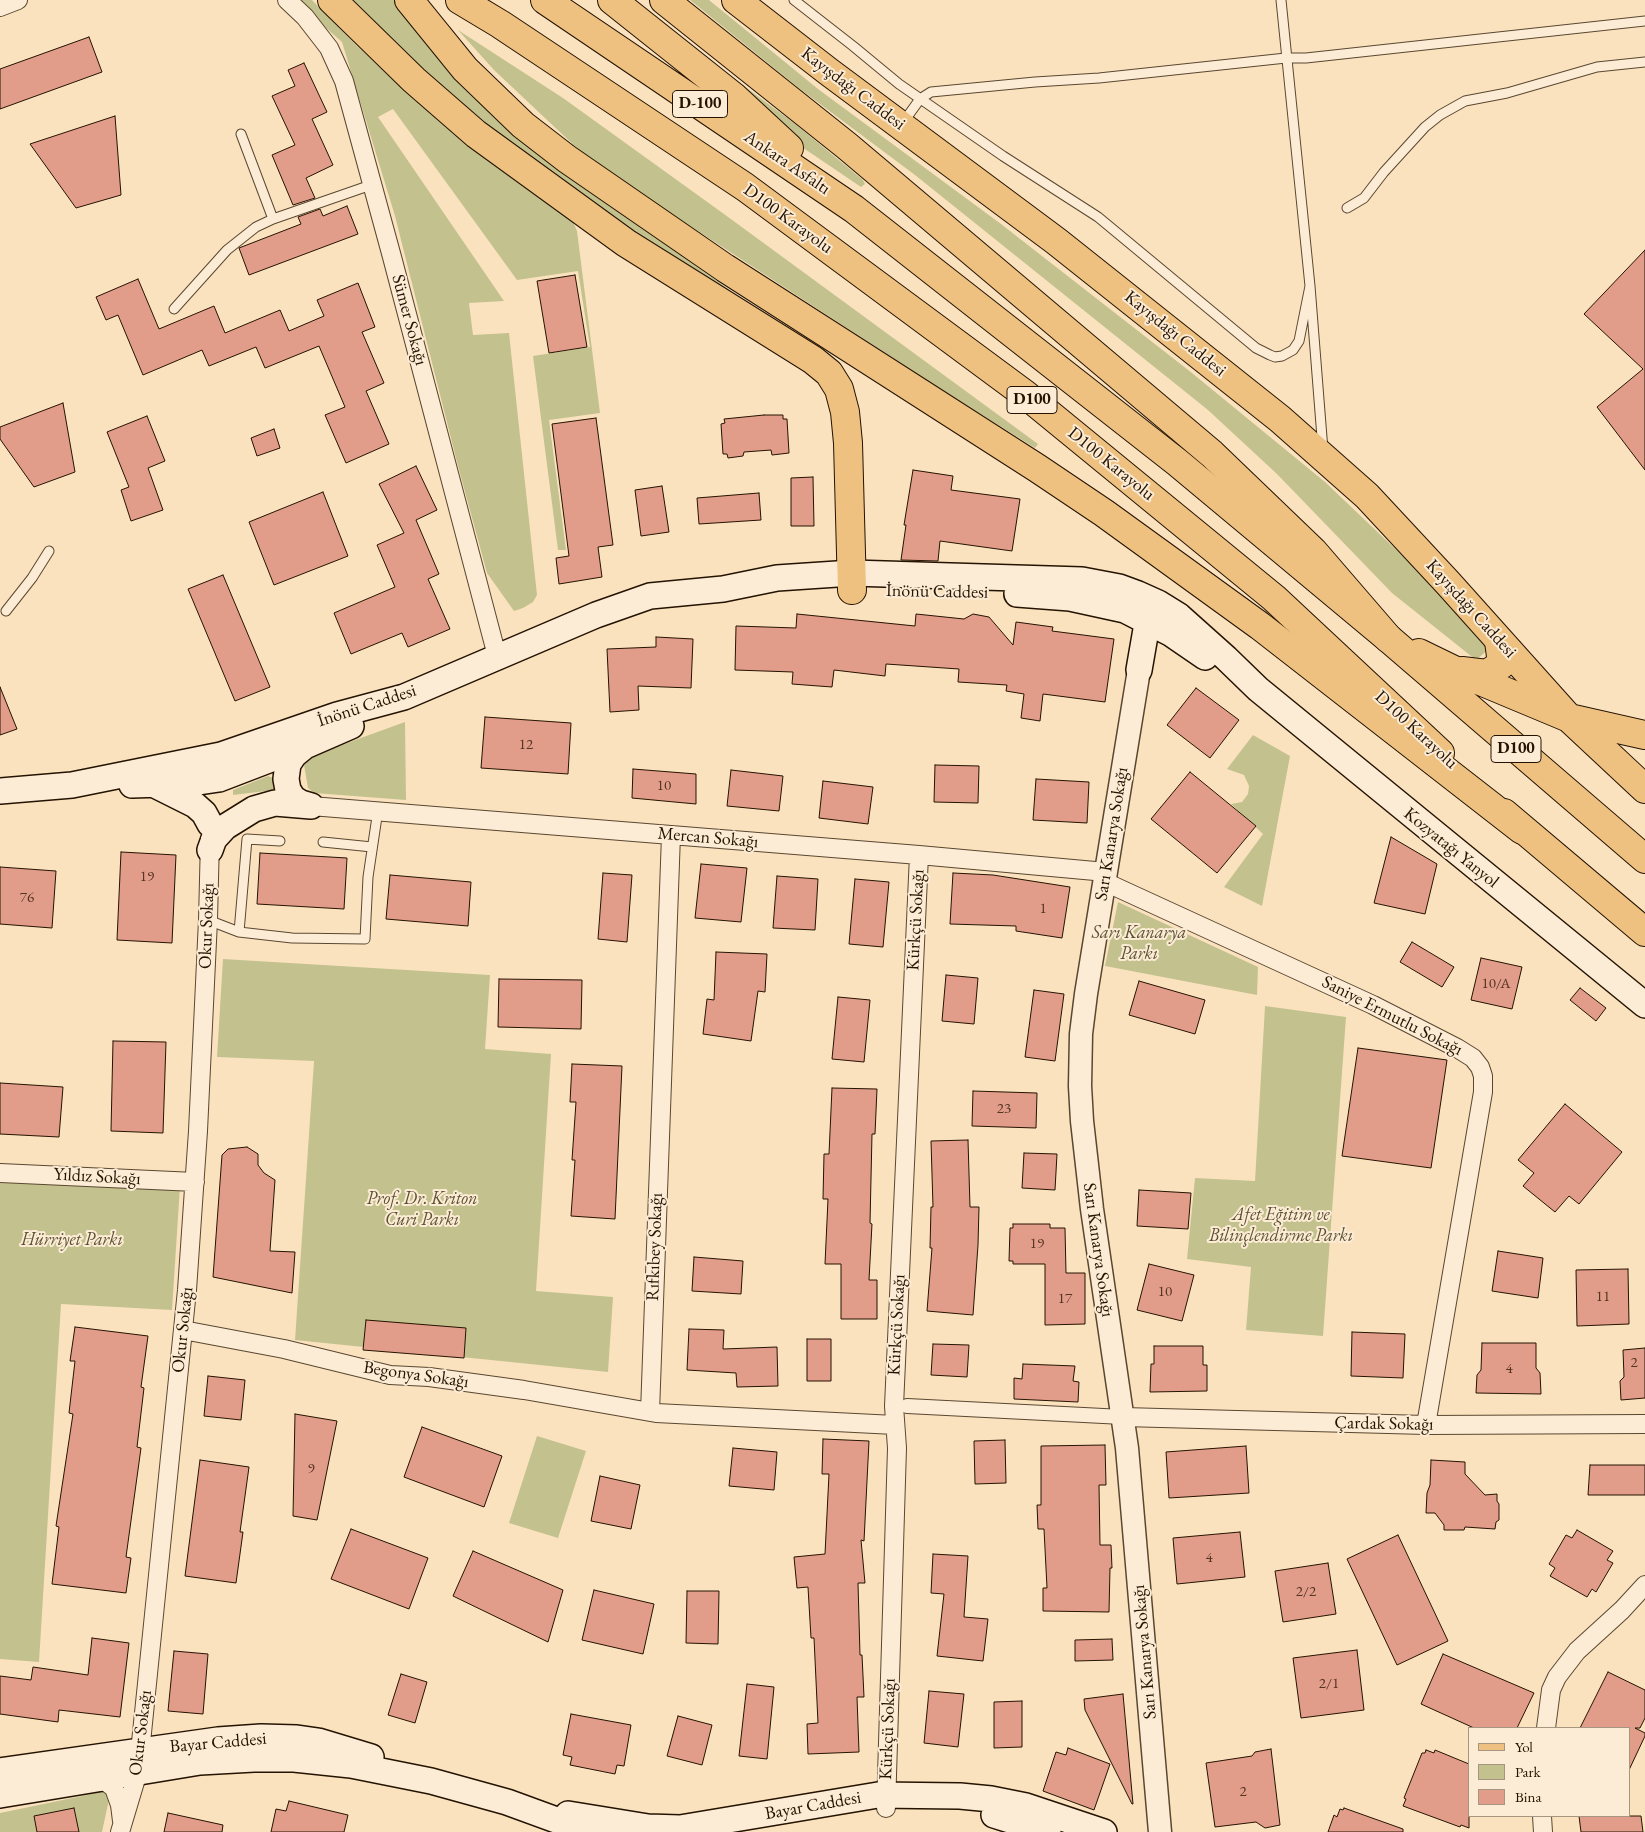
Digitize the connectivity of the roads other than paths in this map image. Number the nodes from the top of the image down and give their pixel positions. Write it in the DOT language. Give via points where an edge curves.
graph roads {
  1 [pos="18,0"];
  2 [pos="287,0"];
  3 [pos="332,0"];
  4 [pos="409,0"];
  5 [pos="448,0"];
  6 [pos="460,0"];
  7 [pos="545,0"];
  8 [pos="612,0"];
  9 [pos="664,0"];
  10 [pos="736,0"];
  11 [pos="794,0"];
  12 [pos="1281,0"];
  13 [pos="0,7"];
  14 [pos="1645,21"];
  15 [pos="500,24"];
  16 [pos="1286,58"];
  17 [pos="1645,62"];
  18 [pos="920,99"];
  19 [pos="901,125"];
  20 [pos="241,134"];
  21 [pos="371,184"];
  22 [pos="1346,208"];
  23 [pos="854,209"];
  24 [pos="273,219"];
  25 [pos="1310,286"];
  26 [pos="174,309"];
  27 [pos="1324,458"];
  28 [pos="49,551"];
  29 [pos="852,581"];
  30 [pos="1112,596"];
  31 [pos="6,611"];
  32 [pos="1147,621"];
  33 [pos="1388,638"];
  34 [pos="1499,641"];
  35 [pos="1188,645"];
  36 [pos="497,656"];
  37 [pos="1140,670"];
  38 [pos="1454,670"];
  39 [pos="1258,689"];
  40 [pos="404,697"];
  41 [pos="1569,718"];
  42 [pos="1645,735"];
  43 [pos="305,746"];
  44 [pos="211,769"];
  45 [pos="72,785"];
  46 [pos="155,785"];
  47 [pos="1645,789"];
  48 [pos="0,791"];
  49 [pos="310,806"];
  50 [pos="378,810"];
  51 [pos="210,824"];
  52 [pos="1522,830"];
  53 [pos="671,835"];
  54 [pos="280,840"];
  55 [pos="323,842"];
  56 [pos="372,848"];
  57 [pos="210,850"];
  58 [pos="919,855"];
  59 [pos="1645,859"];
  60 [pos="1105,877"];
  61 [pos="208,920"];
  62 [pos="239,932"];
  63 [pos="1645,932"];
  64 [pos="1645,1006"];
  65 [pos="0,1172"];
  66 [pos="195,1182"];
  67 [pos="183,1330"];
  68 [pos="907,1406"];
  69 [pos="650,1412"];
  70 [pos="1122,1417"];
  71 [pos="1645,1424"];
  72 [pos="1426,1425"];
  73 [pos="895,1426"];
  74 [pos="1645,1585"];
  75 [pos="1546,1727"];
  76 [pos="140,1761"];
  77 [pos="0,1771"];
  78 [pos="86,1781"];
  79 [pos="0,1795"];
  80 [pos="886,1801"];
  81 [pos="521,1807"];
  82 [pos="1542,1817"];
  83 [pos="121,1828"];
  84 [pos="673,1830"];
  85 [pos="589,1832"];
  86 [pos="757,1832"];
  87 [pos="1048,1832"];
  88 [pos="1104,1832"];
  89 [pos="1160,1832"];
  90 [pos="1543,1832"];
  1 -- 13 [label="street"];
  2 -- 21 [label="street, Sümer Sokağı" via="306,17 329,48 344,81"];
  3 -- 29 [label="main road" via="414,80 476,134 626,243 829,373 839,389 846,412"];
  4 -- 52 [label="main road" via="465,69 523,125 567,159 725,268 1104,513 1260,626"];
  5 -- 15 [label="main road"];
  6 -- 15 [label="main road, D100 Karayolu"];
  7 -- 23 [label="main road, Ankara Asfaltı / D-100"];
  8 -- 23 [label="main road" via="734,97"];
  9 -- 33 [label="main road" via="847,146 1212,454 1313,551"];
  10 -- 19 [label="main road, Kayışdağı Caddesi"];
  11 -- 18 [label="lane"];
  12 -- 16 [label="lane"];
  14 -- 16 [label="lane"];
  15 -- 52 [label="main road, D100 Karayolu / D100" via="745,187 1026,395 1274,598"];
  16 -- 18 [label="lane" via="930,92"];
  16 -- 25 [label="lane"];
  17 -- 22 [label="lane" via="1597,67 1507,93 1465,101 1425,127 1364,198"];
  18 -- 19 [label="lane"];
  18 -- 25 [label="lane" via="1098,218 1256,348 1275,357 1293,350 1299,341"];
  19 -- 27 [label="main road, Kayışdağı Caddesi" via="1126,295"];
  20 -- 24 [label="lane"];
  21 -- 24 [label="lane"];
  21 -- 36 [label="street, Sümer Sokağı"];
  23 -- 33 [label="main road, D100" via="1178,463"];
  24 -- 26 [label="lane" via="227,250"];
  25 -- 27 [label="lane"];
  27 -- 34 [label="main road, Kayışdağı Caddesi" via="1367,496"];
  28 -- 31 [label="lane"];
  29 -- 30 [label="main road, İnönü Caddesi" via="1068,578 1089,581"];
  29 -- 36 [label="main road, İnönü Caddesi" via="777,578 723,589 641,598"];
  30 -- 32 [label="main road" via="1131,593 1142,604"];
  30 -- 37 [label="main road" via="1132,633"];
  30 -- 39 [label="main road" via="1158,603 1179,616"];
  32 -- 35 [label="main road"];
  32 -- 37 [label="main road"];
  33 -- 38 [label="main road, D100"];
  33 -- 59 [label="main road, D100"];
  34 -- 38 [label="main road" via="1502,664 1487,674"];
  34 -- 41 [label="main road, Kayışdağı Caddesi"];
  35 -- 37 [label="main road" via="1177,643 1158,648 1148,656"];
  35 -- 39 [label="main road" via="1239,681"];
  36 -- 40 [label="main road, İnönü Caddesi"];
  37 -- 60 [label="street, Sarı Kanarya Sokağı"];
  38 -- 41 [label="main road, D100"];
  39 -- 64 [label="main road, Kozyatağı Yanyol"];
  40 -- 43 [label="main road"];
  40 -- 44 [label="main road, İnönü Caddesi" via="337,715"];
  41 -- 42 [label="main road"];
  41 -- 47 [label="main road, D100"];
  43 -- 44 [label="main road" via="228,776"];
  43 -- 49 [label="main road" via="288,764 286,780 293,798"];
  44 -- 45 [label="main road, İnönü Caddesi"];
  44 -- 46 [label="main road"];
  44 -- 51 [label="main road"];
  45 -- 46 [label="main road"];
  45 -- 48 [label="main road, İnönü Caddesi"];
  46 -- 51 [label="main road" via="195,805"];
  49 -- 50 [label="street, Mercan Sokağı"];
  49 -- 57 [label="main road" via="275,803 254,809 220,830"];
  50 -- 53 [label="street, Mercan Sokağı"];
  50 -- 56 [label="lane"];
  51 -- 57 [label="street, Okur Sokağı"];
  52 -- 63 [label="main road, D100 Karayolu / D100"];
  53 -- 58 [label="street, Mercan Sokağı"];
  53 -- 69 [label="street, Rıfkıbey Sokağı"];
  54 -- 62 [label="lane" via="247,839"];
  55 -- 56 [label="lane"];
  56 -- 62 [label="lane" via="365,939 292,938"];
  57 -- 61 [label="street, Okur Sokağı"];
  58 -- 60 [label="street, Mercan Sokağı"];
  58 -- 73 [label="street, Kürkçü Sokağı" via="893,1410"];
  60 -- 70 [label="street, Sarı Kanarya Sokağı" via="1083,1012 1080,1092 1092,1209"];
  60 -- 72 [label="street, Saniye Ermutlu Sokağı" via="1458,1048 1480,1067 1483,1092"];
  61 -- 62 [label="lane"];
  61 -- 66 [label="street, Okur Sokağı"];
  65 -- 66 [label="street, Yıldız Sokağı"];
  66 -- 67 [label="street, Okur Sokağı"];
  67 -- 69 [label="street, Begonya Sokağı" via="284,1349 390,1375 524,1390"];
  67 -- 76 [label="street, Okur Sokağı"];
  68 -- 70 [label="street"];
  69 -- 73 [label="street"];
  70 -- 72 [label="street, Çardak Sokağı"];
  70 -- 89 [label="street, Sarı Kanarya Sokağı"];
  71 -- 72 [label="street, Çardak Sokağı"];
  73 -- 80 [label="street, Kürkçü Sokağı" via="897,1448"];
  74 -- 75 [label="street" via="1577,1651 1557,1677 1551,1690"];
  76 -- 77 [label="main road, Bayar Caddesi"];
  76 -- 78 [label="main road, Bayar Caddesi"];
  76 -- 81 [label="main road, Bayar Caddesi" via="238,1738 307,1739 346,1748 431,1781"];
  76 -- 83 [label="street, Okur Sokağı"];
  78 -- 79 [label="main road, Bayar Caddesi"];
  78 -- 83 [label="street" via="102,1780 114,1788 122,1810"];
  80 -- 84 [label="main road, Bayar Caddesi"];
  80 -- 86 [label="main road, Bayar Caddesi"];
  80 -- 87 [label="main road, Bayar Caddesi" via="973,1811"];
  80 -- 88 [label="main road, Bayar Caddesi" via="960,1796 991,1799 1041,1810"];
  81 -- 84 [label="main road, Bayar Caddesi"];
  81 -- 85 [label="main road, Bayar Caddesi"];
  82 -- 90 [label="street"];
}
